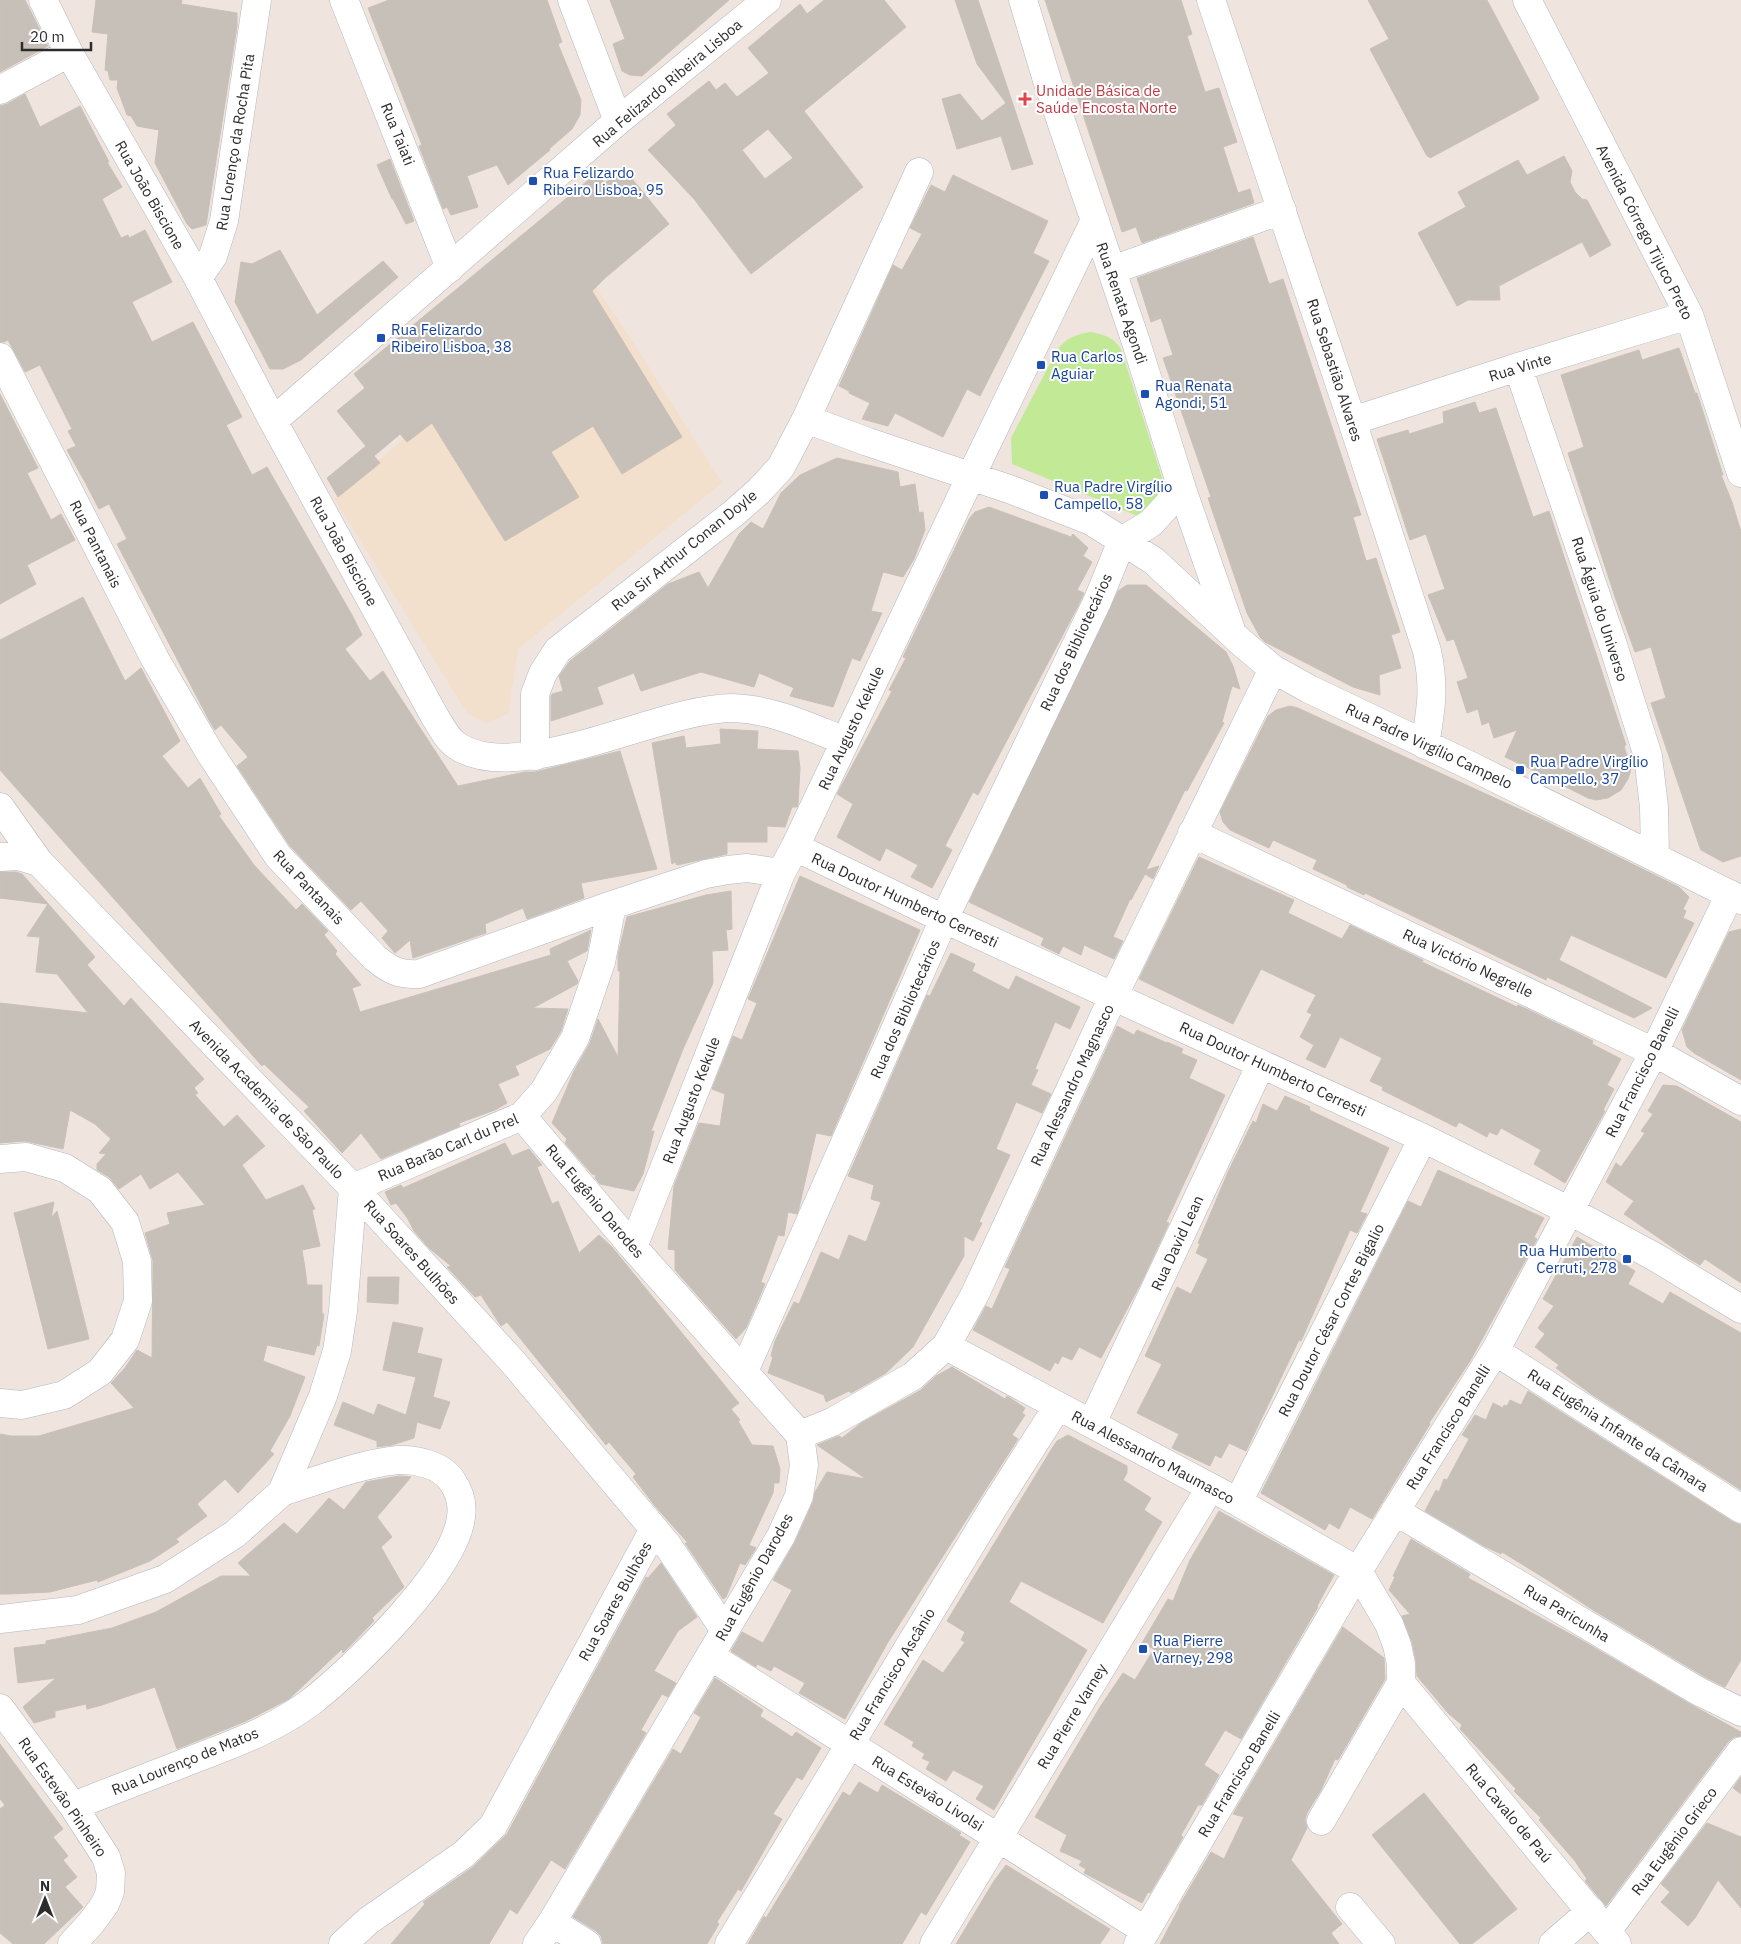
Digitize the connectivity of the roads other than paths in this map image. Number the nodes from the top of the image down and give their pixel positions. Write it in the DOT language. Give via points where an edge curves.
graph roads {
  1 [pos="257,0"];
  2 [pos="344,0"];
  3 [pos="572,0"];
  4 [pos="768,0"];
  5 [pos="1023,0"];
  6 [pos="1211,0"];
  7 [pos="1527,0"];
  8 [pos="49,5"];
  9 [pos="68,53"];
  10 [pos="0,90"];
  11 [pos="618,121"];
  12 [pos="919,172"];
  13 [pos="1282,210"];
  14 [pos="1095,220"];
  15 [pos="450,268"];
  16 [pos="1112,270"];
  17 [pos="198,278"];
  18 [pos="1688,315"];
  19 [pos="0,357"];
  20 [pos="1518,367"];
  21 [pos="806,419"];
  22 [pos="1352,421"];
  23 [pos="273,422"];
  24 [pos="1741,473"];
  25 [pos="971,476"];
  26 [pos="1182,489"];
  27 [pos="1122,541"];
  28 [pos="1232,634"];
  29 [pos="1273,669"];
  30 [pos="845,741"];
  31 [pos="1425,745"];
  32 [pos="535,756"];
  33 [pos="0,807"];
  34 [pos="1192,833"];
  35 [pos="795,847"];
  36 [pos="1655,856"];
  37 [pos="0,857"];
  38 [pos="39,862"];
  39 [pos="780,873"];
  40 [pos="1736,897"];
  41 [pos="612,905"];
  42 [pos="944,919"];
  43 [pos="1113,997"];
  44 [pos="1654,1052"];
  45 [pos="1261,1064"];
  46 [pos="1741,1101"];
  47 [pos="522,1116"];
  48 [pos="1423,1138"];
  49 [pos="0,1159"];
  50 [pos="353,1188"];
  51 [pos="1570,1211"];
  52 [pos="633,1247"];
  53 [pos="1741,1309"];
  54 [pos="946,1346"];
  55 [pos="1495,1351"];
  56 [pos="744,1371"];
  57 [pos="0,1402"];
  58 [pos="1058,1406"];
  59 [pos="1092,1423"];
  60 [pos="800,1436"];
  61 [pos="1210,1488"];
  62 [pos="282,1492"];
  63 [pos="1238,1502"];
  64 [pos="1741,1508"];
  65 [pos="1395,1511"];
  66 [pos="654,1529"];
  67 [pos="1358,1571"];
  68 [pos="0,1619"];
  69 [pos="724,1629"];
  70 [pos="710,1656"];
  71 [pos="1401,1683"];
  72 [pos="0,1708"];
  73 [pos="1741,1712"];
  74 [pos="850,1744"];
  75 [pos="1741,1751"];
  76 [pos="73,1806"];
  77 [pos="1321,1821"];
  78 [pos="998,1838"];
  79 [pos="1350,1907"];
  80 [pos="1605,1929"];
  81 [pos="544,1933"];
  82 [pos="1142,1937"];
  83 [pos="72,1944"];
  84 [pos="343,1944"];
  85 [pos="587,1944"];
  86 [pos="729,1944"];
  87 [pos="934,1944"];
  88 [pos="1381,1944"];
  89 [pos="1553,1944"];
  1 -- 17 [label="street, Rua Lorenço da Rocha Pita" via="224,221 213,256"];
  2 -- 15 [label="street, Rua Taiati"];
  3 -- 11 [label="street"];
  4 -- 11 [label="street, Rua Felizardo Ribeira Lisboa"];
  5 -- 14 [label="street, Rua Renata Agondi"];
  6 -- 13 [label="street, Rua Sebastião Alvares"];
  7 -- 18 [label="street, Avenida Córrego Tijuco Preto"];
  8 -- 9 [label="street, Rua João Biscione"];
  9 -- 10 [label="street"];
  9 -- 17 [label="street, Rua João Biscione"];
  11 -- 15 [label="street, Rua Felizardo Ribeira Lisboa"];
  12 -- 21 [label="street, Rua Sir Arthur Conan Doyle"];
  13 -- 16 [label="street"];
  13 -- 22 [label="street, Rua Sebastião Alvares"];
  14 -- 16 [label="street, Rua Renata Agondi"];
  14 -- 25 [label="street, Rua Augusto Kekule"];
  15 -- 23 [label="street, Rua Felizardo Ribeira Lisboa"];
  16 -- 26 [label="street, Rua Renata Agondi"];
  17 -- 23 [label="street, Rua João Biscione"];
  18 -- 20 [label="street, Rua Vinte"];
  18 -- 24 [label="street, Avenida Córrego Tijuco Preto"];
  19 -- 41 [label="street, Rua Pantanais" via="155,659 210,752 278,856 375,958 387,968 404,974 420,974"];
  20 -- 22 [label="street, Rua Vinte"];
  20 -- 36 [label="street, Rua Águia do Universo" via="1648,756"];
  21 -- 25 [label="street, Rua Padre Virgílio Campelo"];
  21 -- 32 [label="street, Rua Sir Arthur Conan Doyle" via="780,467 759,491 558,650 543,672 535,694"];
  22 -- 31 [label="street, Rua Sebastião Alvares" via="1427,651 1432,674 1432,698"];
  23 -- 32 [label="street, Rua João Biscione" via="435,717 454,744 470,753 493,759"];
  25 -- 27 [label="street, Rua Padre Virgílio Campelo" via="1092,521"];
  25 -- 30 [label="street, Rua Augusto Kekule"];
  26 -- 27 [label="street" via="1151,523"];
  26 -- 28 [label="street, Rua Renata Agondi"];
  27 -- 28 [label="street, Rua Padre Virgílio Campelo" via="1154,561"];
  27 -- 42 [label="street, Rua dos Bibliotecários" via="1097,602"];
  28 -- 29 [label="street, Rua Padre Virgílio Campelo"];
  29 -- 31 [label="street, Rua Padre Virgílio Campelo"];
  29 -- 34 [label="street, Rua Alessandro Magnasco"];
  30 -- 32 [label="street, Rua João Biscione" via="767,712 732,708 699,712"];
  30 -- 35 [label="street, Rua Augusto Kekule"];
  31 -- 36 [label="street, Rua Padre Virgílio Campelo"];
  33 -- 38 [label="street, Avenida Academia de São Paulo"];
  34 -- 43 [label="street, Rua Alessandro Magnasco"];
  34 -- 44 [label="street, Rua Victório Negrelle"];
  35 -- 39 [label="street, Rua Augusto Kekule"];
  35 -- 42 [label="street, Rua Doutor Humberto Cerresti"];
  36 -- 40 [label="street, Rua Padre Virgílio Campelo"];
  37 -- 38 [label="street" via="20,856"];
  38 -- 50 [label="street, Avenida Academia de São Paulo"];
  39 -- 41 [label="street, Rua Pantanais" via="747,868 706,874"];
  39 -- 52 [label="street, Rua Augusto Kekule"];
  40 -- 44 [label="street, Rua Francisco Banelli"];
  41 -- 47 [label="street, Rua Barão Carl du Prel" via="601,962 576,1038 544,1091"];
  42 -- 43 [label="street, Rua Doutor Humberto Cerresti"];
  42 -- 56 [label="street, Rua dos Bibliotecários"];
  43 -- 45 [label="street, Rua Doutor Humberto Cerresti"];
  43 -- 54 [label="street, Rua Alessandro Magnasco" via="975,1294"];
  44 -- 46 [label="street, Rua Victório Negrelle"];
  44 -- 51 [label="street, Rua Francisco Banelli"];
  45 -- 48 [label="street, Rua Doutor Humberto Cerresti"];
  45 -- 59 [label="street, Rua David Lean"];
  47 -- 50 [label="street, Rua Barão Carl du Prel"];
  47 -- 52 [label="street, Rua Eugênio Darodes"];
  48 -- 51 [label="street, Rua Doutor Humberto Cerresti"];
  48 -- 63 [label="street, Rua Doutor César Cortes Bigalio"];
  49 -- 57 [label="street" via="26,1157 65,1168 100,1190 125,1222 138,1261 138,1302 125,1340 100,1372 64,1395 22,1405"];
  50 -- 62 [label="street, Avenida Academia de São Paulo" via="337,1350 323,1396"];
  50 -- 66 [label="street, Rua Soares Bulhões" via="512,1362"];
  51 -- 53 [label="street, Rua Doutor Humberto Cerresti" via="1656,1257"];
  51 -- 55 [label="street, Rua Francisco Banelli"];
  52 -- 56 [label="street, Rua Eugênio Darodes"];
  54 -- 58 [label="street, Rua Alessandro Maumasco"];
  54 -- 60 [label="street, Rua Alessandro Magnasco" via="913,1376 832,1422"];
  55 -- 64 [label="street, Rua Eugênia Infante da Câmara"];
  55 -- 65 [label="street, Rua Francisco Banelli"];
  56 -- 60 [label="street, Rua Eugênio Darodes"];
  58 -- 59 [label="street, Rua Alessandro Maumasco"];
  58 -- 74 [label="street, Rua Francisco Ascânio"];
  59 -- 61 [label="street, Rua Alessandro Maumasco"];
  60 -- 69 [label="street, Rua Eugênio Darodes" via="804,1465 799,1496 781,1536"];
  61 -- 63 [label="street, Rua Alessandro Maumasco"];
  61 -- 78 [label="street, Rua Pierre Varney"];
  62 -- 68 [label="street, Avenida Academia de São Paulo" via="235,1534 165,1579 78,1610"];
  62 -- 76 [label="street, Rua Lourenço de Matos" via="357,1468 399,1460 429,1464 448,1474 459,1491 462,1516 454,1541 425,1587 361,1659 309,1704 251,1738"];
  63 -- 67 [label="street, Rua Alessandro Maumasco"];
  65 -- 67 [label="street, Rua Francisco Banelli"];
  65 -- 73 [label="street, Rua Paricunha" via="1698,1691"];
  66 -- 69 [label="street"];
  66 -- 84 [label="street, Rua Soares Bulhões" via="493,1826 464,1854 368,1921"];
  67 -- 71 [label="street" via="1390,1624 1401,1664"];
  67 -- 82 [label="street, Rua Francisco Banelli"];
  69 -- 70 [label="street, Rua Eugênio Darodes"];
  70 -- 74 [label="street, Rua Estevão Livolsi"];
  70 -- 81 [label="street, Rua Eugênio Darodes"];
  71 -- 77 [label="street"];
  71 -- 80 [label="street, Rua Cavalo de Paú"];
  72 -- 76 [label="street, Rua Estevão Pinheiro"];
  74 -- 78 [label="street, Rua Estevão Livolsi"];
  74 -- 86 [label="street, Rua Francisco Ascânio"];
  75 -- 80 [label="street, Rua Eugênio Grieco"];
  76 -- 83 [label="street, Rua Estevão Pinheiro" via="106,1857 111,1873 106,1904"];
  78 -- 82 [label="street, Rua Estevão Livolsi"];
  78 -- 87 [label="street, Rua Pierre Varney"];
  79 -- 88 [label="street"];
  80 -- 89 [label="street, Rua Eugênio Grieco"];
  81 -- 85 [label="street"];
}
